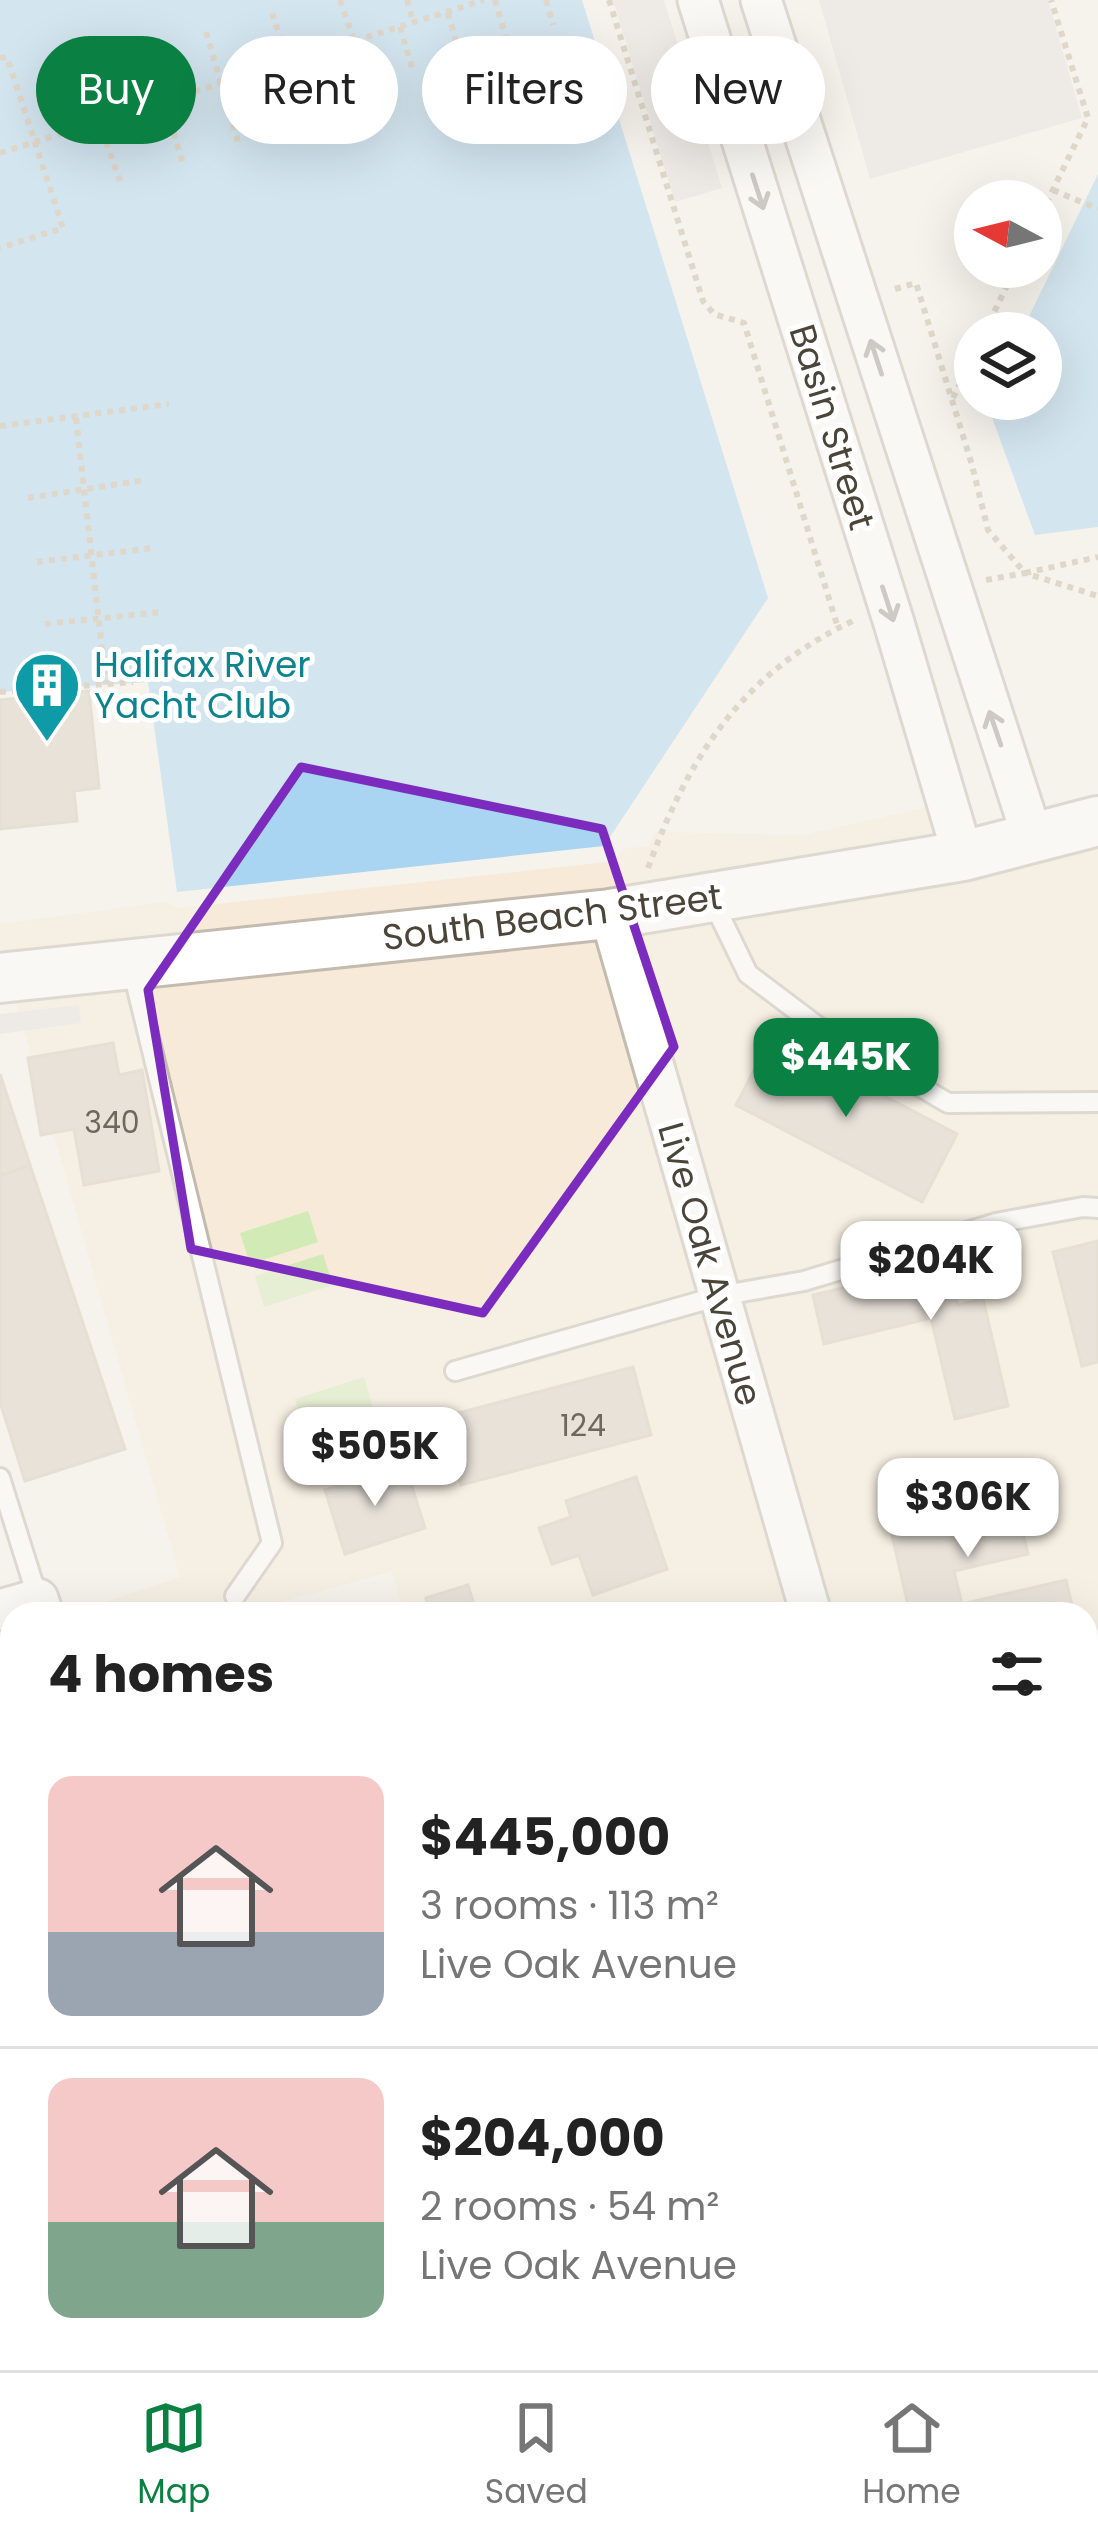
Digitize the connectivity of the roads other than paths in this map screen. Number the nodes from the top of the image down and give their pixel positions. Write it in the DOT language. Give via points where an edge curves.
graph roads {
  1 [pos="698,0"];
  2 [pos="761,0"];
  3 [pos="841,249"];
  4 [pos="783,271"];
  5 [pos="1098,820"];
  6 [pos="1033,839"];
  7 [pos="963,856"];
  8 [pos="710,898"];
  9 [pos="610,914"];
  10 [pos="131,964"];
  11 [pos="0,978"];
  12 [pos="1098,1102"];
  13 [pos="1098,1208"];
  14 [pos="719,1296"];
  15 [pos="455,1371"];
  16 [pos="0,1478"];
  17 [pos="236,1596"];
  18 [pos="40,1602"];
  19 [pos="808,1602"];
  1 -- 4 [label="street, Basin Street, one-way"];
  2 -- 3 [label="street, Basin Street"];
  3 -- 4 [label="street"];
  6 -- 3 [label="street, Basin Street, one-way"];
  4 -- 7 [label="street, Basin Street, one-way"];
  5 -- 6 [label="street, South Beach Street"];
  6 -- 7 [label="street, South Beach Street"];
  7 -- 8 [label="street, South Beach Street"];
  8 -- 9 [label="street, South Beach Street"];
  8 -- 12 [label="lane" via="748,974 817,1026 948,1103"];
  9 -- 10 [label="street, South Beach Street"];
  9 -- 14 [label="street, Live Oak Avenue"];
  10 -- 11 [label="street, South Beach Street"];
  10 -- 17 [label="lane" via="272,1543"];
  13 -- 14 [label="lane" via="996,1222 804,1281"];
  14 -- 15 [label="lane"];
  14 -- 19 [label="street, Live Oak Avenue"];
  16 -- 18 [label="lane"];
}
